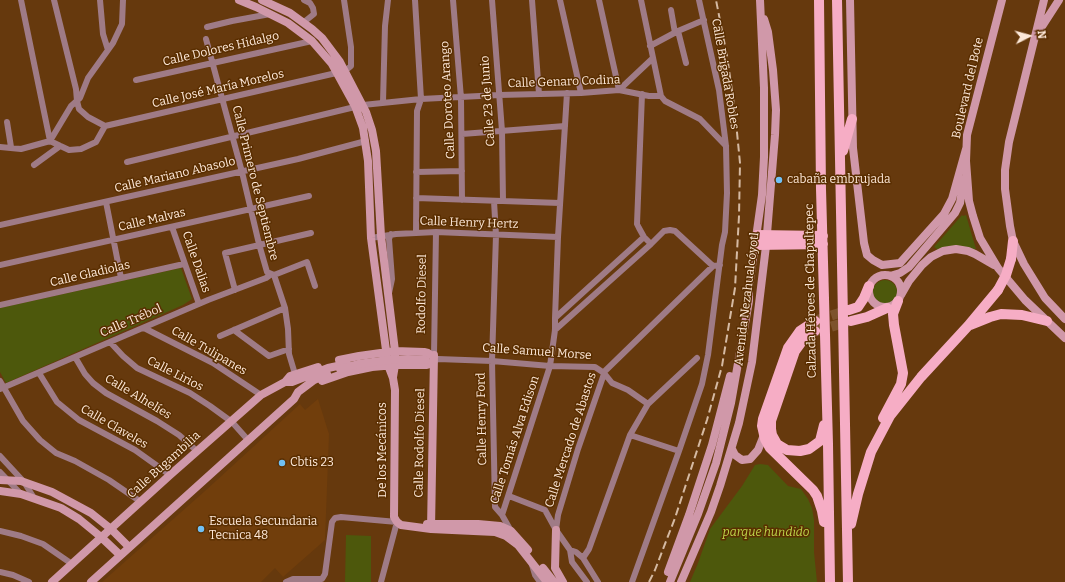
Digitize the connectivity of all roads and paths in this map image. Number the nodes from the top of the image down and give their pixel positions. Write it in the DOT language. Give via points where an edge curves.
graph roads {
  1 [pos="22,0"];
  2 [pos="54,0"];
  3 [pos="100,0"];
  4 [pos="123,0"];
  5 [pos="239,0"];
  6 [pos="262,0"];
  7 [pos="304,0"];
  8 [pos="344,0"];
  9 [pos="388,0"];
  10 [pos="415,0"];
  11 [pos="453,0"];
  12 [pos="492,0"];
  13 [pos="532,0"];
  14 [pos="560,0"];
  15 [pos="599,0"];
  16 [pos="641,0"];
  17 [pos="700,0"];
  18 [pos="760,0"];
  19 [pos="819,0"];
  20 [pos="837,0"];
  21 [pos="850,0"];
  22 [pos="1004,0"];
  23 [pos="1059,0"];
  24 [pos="1044,1"];
  25 [pos="761,9"];
  26 [pos="671,10"];
  27 [pos="272,14"];
  28 [pos="704,20"];
  29 [pos="304,22"];
  30 [pos="207,27"];
  31 [pos="677,32"];
  32 [pos="1035,37"];
  33 [pos="206,39"];
  34 [pos="312,41"];
  35 [pos="650,46"];
  36 [pos="108,50"];
  37 [pos="653,58"];
  38 [pos="212,63"];
  39 [pos="686,63"];
  40 [pos="345,71"];
  41 [pos="336,73"];
  42 [pos="136,80"];
  43 [pos="619,90"];
  44 [pos="567,93"];
  45 [pos="581,93"];
  46 [pos="539,94"];
  47 [pos="642,94"];
  48 [pos="499,95"];
  49 [pos="661,96"];
  50 [pos="461,98"];
  51 [pos="222,99"];
  52 [pos="421,99"];
  53 [pos="77,101"];
  54 [pos="383,102"];
  55 [pos="363,105"];
  56 [pos="355,106"];
  57 [pos="852,119"];
  58 [pos="7,122"];
  59 [pos="105,126"];
  60 [pos="565,126"];
  61 [pos="502,131"];
  62 [pos="462,134"];
  63 [pos="233,137"];
  64 [pos="50,141"];
  65 [pos="366,141"];
  66 [pos="60,146"];
  67 [pos="726,146"];
  68 [pos="0,147"];
  69 [pos="11,148"];
  70 [pos="966,149"];
  71 [pos="127,162"];
  72 [pos="839,163"];
  73 [pos="34,165"];
  74 [pos="966,167"];
  75 [pos="462,171"];
  76 [pos="242,172"];
  77 [pos="416,172"];
  78 [pos="309,196"];
  79 [pos="416,198"];
  80 [pos="462,200"];
  81 [pos="494,201"];
  82 [pos="503,201"];
  83 [pos="106,202"];
  84 [pos="560,203"];
  85 [pos="251,210"];
  86 [pos="0,225"];
  87 [pos="172,227"];
  88 [pos="436,232"];
  89 [pos="311,233"];
  90 [pos="416,233"];
  91 [pos="391,234"];
  92 [pos="496,235"];
  93 [pos="380,236"];
  94 [pos="558,237"];
  95 [pos="644,237"];
  96 [pos="371,238"];
  97 [pos="114,240"];
  98 [pos="756,240"];
  99 [pos="823,240"];
  100 [pos="767,241"];
  101 [pos="1013,241"];
  102 [pos="258,244"];
  103 [pos="651,244"];
  104 [pos="184,264"];
  105 [pos="0,265"];
  106 [pos="720,265"];
  107 [pos="882,265"];
  108 [pos="713,266"];
  109 [pos="752,269"];
  110 [pos="764,270"];
  111 [pos="999,270"];
  112 [pos="272,275"];
  113 [pos="890,275"];
  114 [pos="121,278"];
  115 [pos="315,286"];
  116 [pos="869,286"];
  117 [pos="749,287"];
  118 [pos="235,290"];
  119 [pos="388,294"];
  120 [pos="900,298"];
  121 [pos="199,304"];
  122 [pos="0,305"];
  123 [pos="285,308"];
  124 [pos="887,308"];
  125 [pos="555,318"];
  126 [pos="1065,319"];
  127 [pos="815,321"];
  128 [pos="1047,321"];
  129 [pos="968,326"];
  130 [pos="144,328"];
  131 [pos="234,330"];
  132 [pos="555,330"];
  133 [pos="816,331"];
  134 [pos="220,336"];
  135 [pos="1065,338"];
  136 [pos="110,342"];
  137 [pos="289,349"];
  138 [pos="391,351"];
  139 [pos="371,354"];
  140 [pos="75,357"];
  141 [pos="432,358"];
  142 [pos="697,358"];
  143 [pos="492,361"];
  144 [pos="392,365"];
  145 [pos="550,366"];
  146 [pos="372,367"];
  147 [pos="39,373"];
  148 [pos="604,373"];
  149 [pos="297,377"];
  150 [pos="0,381"];
  151 [pos="2,388"];
  152 [pos="261,395"];
  153 [pos="294,399"];
  154 [pos="648,404"];
  155 [pos="827,411"];
  156 [pos="232,422"];
  157 [pos="630,435"];
  158 [pos="764,435"];
  159 [pos="248,440"];
  160 [pos="732,449"];
  161 [pos="197,451"];
  162 [pos="680,451"];
  163 [pos="871,452"];
  164 [pos="0,456"];
  165 [pos="0,472"];
  166 [pos="170,475"];
  167 [pos="4,480"];
  168 [pos="24,482"];
  169 [pos="0,491"];
  170 [pos="21,494"];
  171 [pos="509,496"];
  172 [pos="34,498"];
  173 [pos="141,502"];
  174 [pos="502,515"];
  175 [pos="397,522"];
  176 [pos="431,526"];
  177 [pos="111,529"];
  178 [pos="556,530"];
  179 [pos="0,531"];
  180 [pos="510,535"];
  181 [pos="101,537"];
  182 [pos="848,540"];
  183 [pos="129,547"];
  184 [pos="570,550"];
  185 [pos="120,555"];
  186 [pos="583,558"];
  187 [pos="830,560"];
  188 [pos="531,561"];
  189 [pos="72,564"];
  190 [pos="0,572"];
  191 [pos="29,582"];
  192 [pos="52,582"];
  193 [pos="91,582"];
  194 [pos="286,582"];
  195 [pos="381,582"];
  196 [pos="540,582"];
  197 [pos="546,582"];
  198 [pos="554,582"];
  199 [pos="563,582"];
  200 [pos="587,582"];
  201 [pos="598,582"];
  202 [pos="632,582"];
  203 [pos="664,582"];
  204 [pos="670,582"];
  205 [pos="682,582"];
  206 [pos="830,582"];
  207 [pos="848,582"];
  1 -- 64 [label="street"];
  2 -- 53 [label="street"];
  3 -- 36 [label="street" via="102,34"];
  4 -- 36 [label="street" via="122,24"];
  5 -- 27 [label="main road"];
  6 -- 29 [label="main road"];
  7 -- 29 [label="street" via="314,8 314,14"];
  8 -- 40 [label="street" via="352,66"];
  9 -- 54 [label="street"];
  10 -- 52 [label="street"];
  11 -- 50 [label="street, Calle Doroteo Arango"];
  12 -- 48 [label="street, Calle 23 de Junio"];
  13 -- 46 [label="street"];
  14 -- 45 [label="street"];
  15 -- 43 [label="street"];
  16 -- 35 [label="street"];
  17 -- 28 [label="street, Calle Brigada Robles"];
  18 -- 25 [label="main road, Avenida Nezahualcóyotl"];
  19 -- 99 [label="main road, Calzada Héroes de Chapultepec"];
  20 -- 72 [label="main road"];
  21 -- 57 [label="main road"];
  22 -- 70 [label="main road, Boulevard del Bote" via="971,117"];
  23 -- 32 [label="main road"];
  24 -- 32 [label="main road"];
  25 -- 98 [label="main road, Avenida Nezahualcóyotl" via="765,115 763,177"];
  25 -- 100 [label="main road, Avenida Nezahualcóyotl" via="770,44 776,110"];
  26 -- 31 [label="street"];
  27 -- 30 [label="street"];
  27 -- 34 [label="main road" via="294,26"];
  28 -- 31 [label="street"];
  28 -- 67 [label="street, Calle Brigada Robles" via="719,90"];
  29 -- 40 [label="main road" via="322,38"];
  31 -- 35 [label="street"];
  31 -- 39 [label="street"];
  32 -- 101 [label="main road" via="1005,170 1007,209"];
  33 -- 38 [label="street, Calle Primero de Septiembre"];
  34 -- 38 [label="street, Calle Dolores Hidalgo"];
  34 -- 41 [label="main road" via="323,52"];
  35 -- 37 [label="street"];
  36 -- 53 [label="street" via="88,78"];
  37 -- 43 [label="street"];
  37 -- 49 [label="street"];
  38 -- 42 [label="street, Calle Dolores Hidalgo"];
  38 -- 51 [label="street, Calle Primero de Septiembre"];
  40 -- 41 [label="street, Calle José María Morelos"];
  40 -- 55 [label="main road"];
  41 -- 51 [label="street, Calle José María Morelos"];
  41 -- 56 [label="main road"];
  43 -- 45 [label="street, Calle Genaro Codina"];
  43 -- 47 [label="street, Calle Genaro Codina"];
  44 -- 45 [label="street, Calle Genaro Codina"];
  44 -- 46 [label="street, Calle Genaro Codina"];
  44 -- 60 [label="street, Calle Tomás Alva Edison"];
  46 -- 48 [label="street, Calle Genaro Codina"];
  47 -- 49 [label="street, Calle Genaro Codina"];
  47 -- 95 [label="street" via="638,224"];
  48 -- 50 [label="street, Calle Genaro Codina"];
  48 -- 61 [label="street, Calle 23 de Junio"];
  49 -- 67 [label="street, Calle Genaro Codina" via="665,101 700,119"];
  50 -- 52 [label="street, Calle Genaro Codina"];
  50 -- 62 [label="street, Calle Doroteo Arango"];
  51 -- 59 [label="street, Calle José María Morelos"];
  51 -- 63 [label="street, Calle Primero de Septiembre"];
  52 -- 54 [label="street, Calle Genaro Codina"];
  52 -- 77 [label="street" via="418,111"];
  53 -- 59 [label="street" via="79,109"];
  53 -- 64 [label="street" via="64,116"];
  54 -- 55 [label="street, Calle Genaro Codina"];
  55 -- 56 [label="street, Calle Genaro Codina"];
  55 -- 93 [label="main road" via="374,140"];
  56 -- 63 [label="street, Calle Genaro Codina"];
  56 -- 65 [label="main road"];
  57 -- 72 [label="main road"];
  57 -- 107 [label="main road" via="864,243 867,255"];
  58 -- 69 [label="street"];
  59 -- 66 [label="street" via="96,142 81,149 69,150"];
  60 -- 61 [label="street"];
  60 -- 84 [label="street, Calle Tomás Alva Edison"];
  61 -- 62 [label="street"];
  61 -- 82 [label="street, Calle 23 de Junio"];
  62 -- 75 [label="street, Calle Doroteo Arango"];
  63 -- 71 [label="street, Calle Genaro Codina"];
  63 -- 76 [label="street, Calle Primero de Septiembre"];
  64 -- 66 [label="street"];
  64 -- 69 [label="street" via="21,149"];
  65 -- 76 [label="street, Calle Mariano Abasolo"];
  65 -- 96 [label="main road"];
  66 -- 73 [label="street"];
  67 -- 106 [label="street, Calle Brigada Robles" via="727,193"];
  68 -- 69 [label="street"];
  70 -- 74 [label="main road, Boulevard del Bote"];
  70 -- 107 [label="main road" via="952,199 944,214 900,263"];
  72 -- 182 [label="main road"];
  74 -- 111 [label="main road, Boulevard del Bote" via="969,197 980,238"];
  74 -- 113 [label="main road" via="960,203 955,213 909,267 900,273"];
  75 -- 77 [label="street"];
  75 -- 80 [label="street, Calle Doroteo Arango"];
  76 -- 83 [label="street, Calle Mariano Abasolo"];
  76 -- 85 [label="street, Calle Primero de Septiembre"];
  77 -- 79 [label="street"];
  78 -- 85 [label="street, Calle Malvas"];
  79 -- 80 [label="street"];
  79 -- 90 [label="street"];
  80 -- 81 [label="street"];
  81 -- 82 [label="street"];
  81 -- 92 [label="street, Calle Henry Ford"];
  82 -- 84 [label="street"];
  83 -- 86 [label="street, Calle Mariano Abasolo"];
  83 -- 97 [label="street"];
  84 -- 94 [label="street, Calle Tomás Alva Edison"];
  85 -- 87 [label="street, Calle Malvas"];
  85 -- 102 [label="street, Calle Primero de Septiembre"];
  87 -- 97 [label="street, Calle Malvas"];
  87 -- 104 [label="street, Calle Dalias"];
  88 -- 90 [label="street, Calle Henry Hertz"];
  88 -- 92 [label="street, Calle Henry Hertz"];
  88 -- 141 [label="street, Rodolfo Diesel"];
  89 -- 102 [label="street"];
  90 -- 91 [label="street, Calle Henry Hertz"];
  91 -- 93 [label="street, Calle Henry Hertz"];
  91 -- 119 [label="street" via="392,279"];
  92 -- 94 [label="street, Calle Henry Hertz"];
  92 -- 143 [label="street, Calle Henry Ford"];
  93 -- 96 [label="street, Calle Henry Hertz"];
  93 -- 119 [label="main road"];
  94 -- 125 [label="street, Calle Tomás Alva Edison"];
  95 -- 103 [label="street"];
  95 -- 125 [label="street"];
  96 -- 138 [label="main road"];
  97 -- 105 [label="street, Calle Malvas"];
  97 -- 114 [label="street"];
  98 -- 100 [label="main road"];
  98 -- 109 [label="main road, Avenida Nezahualcóyotl"];
  99 -- 100 [label="main road"];
  99 -- 155 [label="main road, Calzada Héroes de Chapultepec"];
  100 -- 110 [label="main road, Avenida Nezahualcóyotl"];
  101 -- 126 [label="main road" via="1033,281"];
  101 -- 129 [label="main road, bridge" via="1006,276 998,290"];
  102 -- 112 [label="street, Calle Primero de Septiembre" via="267,272"];
  102 -- 118 [label="street" via="225,253"];
  103 -- 108 [label="street" via="664,231 673,230"];
  103 -- 132 [label="street"];
  104 -- 114 [label="street, Calle Gladiolas"];
  104 -- 121 [label="street, Calle Dalias"];
  106 -- 108 [label="street"];
  106 -- 162 [label="street, Calle Brigada Robles" via="702,384"];
  107 -- 113 [label="main road"];
  108 -- 148 [label="street, Calle Mercado de Abastos" via="608,366"];
  109 -- 110 [label="main road"];
  109 -- 117 [label="main road, Avenida Nezahualcóyotl"];
  110 -- 160 [label="main road, Avenida Nezahualcóyotl" via="747,391"];
  111 -- 120 [label="main road" via="968,251 944,251 931,257 922,266 909,281"];
  111 -- 128 [label="main road"];
  112 -- 115 [label="street, Calle Trébol" via="307,262"];
  112 -- 118 [label="street, Calle Trébol"];
  112 -- 123 [label="street, Calle Primero de Septiembre"];
  113 -- 116 [label="main road" via="877,277"];
  113 -- 120 [label="main road" via="900,283"];
  114 -- 122 [label="street, Calle Gladiolas"];
  116 -- 124 [label="main road" via="872,302"];
  116 -- 124 [label="main road" via="864,298 850,316 866,317"];
  117 -- 203 [label="main road, Avenida Nezahualcóyotl" via="744,300 729,384 712,445"];
  117 -- 204 [label="main road, Avenida Nezahualcóyotl" via="739,361 716,463"];
  118 -- 121 [label="street, Calle Trébol"];
  119 -- 138 [label="main road"];
  120 -- 124 [label="main road"];
  120 -- 163 [label="main road" via="893,314 902,378 883,417"];
  121 -- 130 [label="street, Calle Trébol"];
  123 -- 131 [label="street"];
  123 -- 137 [label="street, Calle Primero de Septiembre"];
  125 -- 132 [label="street, Calle Tomás Alva Edison"];
  127 -- 158 [label="main road" via="800,331 788,348 763,419"];
  128 -- 129 [label="main road" via="1022,315 1000,314"];
  128 -- 135 [label="main road"];
  129 -- 163 [label="main road" via="921,376 890,416"];
  130 -- 136 [label="street, Calle Trébol"];
  130 -- 152 [label="street, Calle Tulipanes" via="213,363"];
  131 -- 134 [label="street"];
  131 -- 137 [label="street" via="269,356"];
  132 -- 145 [label="street, Calle Tomás Alva Edison"];
  133 -- 155 [label="main road" via="803,340 795,351 771,421 772,435 777,444 787,450 809,449 820,441"];
  136 -- 140 [label="street, Calle Trébol"];
  136 -- 156 [label="street, Calle Lirios" via="137,368 190,393"];
  137 -- 149 [label="street, Calle Primero de Septiembre"];
  138 -- 139 [label="main road"];
  138 -- 141 [label="main road" via="424,352"];
  138 -- 144 [label="main road, De los Mecánicos"];
  139 -- 146 [label="main road"];
  139 -- 149 [label="main road" via="333,362"];
  140 -- 147 [label="street, Calle Trébol"];
  140 -- 161 [label="street, Calle Alhelíes" via="93,383 179,435"];
  141 -- 143 [label="street, Calle Samuel Morse"];
  141 -- 144 [label="main road" via="427,365"];
  141 -- 149 [label="main road, Calle Samuel Morse" via="394,356 367,359"];
  141 -- 153 [label="main road, Calle Samuel Morse, bridge" via="358,364 314,380 298,392"];
  141 -- 176 [label="main road, Calle Rodolfo Diesel"];
  142 -- 154 [label="street"];
  143 -- 145 [label="street, Calle Samuel Morse"];
  143 -- 174 [label="street, Calle Henry Ford" via="495,507"];
  144 -- 146 [label="main road"];
  144 -- 175 [label="main road, De los Mecánicos" via="396,407 394,517"];
  145 -- 148 [label="street, Calle Samuel Morse" via="595,367"];
  145 -- 171 [label="street, Calle Tomás Alva Edison"];
  146 -- 153 [label="main road" via="329,378"];
  147 -- 151 [label="street, Calle Trébol"];
  147 -- 166 [label="street, Calle Claveles" via="57,402 79,420 135,450"];
  148 -- 154 [label="street, Calle Samuel Morse" via="612,382"];
  148 -- 178 [label="street, Calle Mercado de Abastos" via="578,449 558,515"];
  149 -- 152 [label="main road, Calle Bugambilia" via="292,382 285,382"];
  150 -- 151 [label="street"];
  151 -- 173 [label="street" via="23,421 40,440 56,453 109,480"];
  152 -- 156 [label="main road, Calle Bugambilia"];
  153 -- 159 [label="main road"];
  154 -- 157 [label="street"];
  155 -- 187 [label="main road, Calzada Héroes de Chapultepec"];
  156 -- 159 [label="street, Calle Lirios"];
  156 -- 161 [label="main road, Calle Bugambilia"];
  157 -- 162 [label="street"];
  157 -- 186 [label="street" via="589,549"];
  158 -- 160 [label="main road" via="758,450 750,458 742,460"];
  158 -- 187 [label="main road" via="770,448 817,496"];
  159 -- 183 [label="main road"];
  160 -- 205 [label="main road, Avenida Nezahualcóyotl" via="711,512"];
  161 -- 166 [label="main road, Calle Bugambilia"];
  162 -- 202 [label="street, Calle Brigada Robles"];
  163 -- 182 [label="main road"];
  164 -- 168 [label="street"];
  165 -- 167 [label="street"];
  166 -- 173 [label="main road, Calle Bugambilia"];
  167 -- 168 [label="main road"];
  167 -- 170 [label="street"];
  168 -- 172 [label="street"];
  168 -- 177 [label="main road" via="52,492 91,513"];
  169 -- 170 [label="main road"];
  170 -- 172 [label="main road"];
  171 -- 174 [label="street, Calle Tomás Alva Edison"];
  171 -- 178 [label="street" via="545,510"];
  172 -- 181 [label="main road" via="61,508"];
  173 -- 177 [label="main road, Calle Bugambilia"];
  174 -- 180 [label="street, Calle Tomás Alva Edison"];
  175 -- 176 [label="main road" via="401,525"];
  175 -- 194 [label="street" via="335,518 332,522 325,574 322,579 293,579"];
  175 -- 195 [label="street"];
  176 -- 180 [label="main road" via="490,524 500,526"];
  177 -- 181 [label="main road, Calle Bugambilia"];
  177 -- 183 [label="main road"];
  178 -- 184 [label="street"];
  178 -- 199 [label="main road" via="555,568"];
  179 -- 189 [label="street" via="43,544"];
  180 -- 188 [label="main road"];
  180 -- 198 [label="main road" via="524,543"];
  181 -- 185 [label="main road"];
  181 -- 189 [label="main road, Calle Bugambilia"];
  182 -- 207 [label="main road"];
  183 -- 185 [label="main road"];
  184 -- 186 [label="street"];
  184 -- 200 [label="street" via="572,562"];
  185 -- 193 [label="main road"];
  186 -- 201 [label="street"];
  187 -- 206 [label="main road, Calzada Héroes de Chapultepec"];
  188 -- 196 [label="street"];
  188 -- 197 [label="main road"];
  189 -- 192 [label="main road, Calle Bugambilia"];
  190 -- 191 [label="street"];
}
